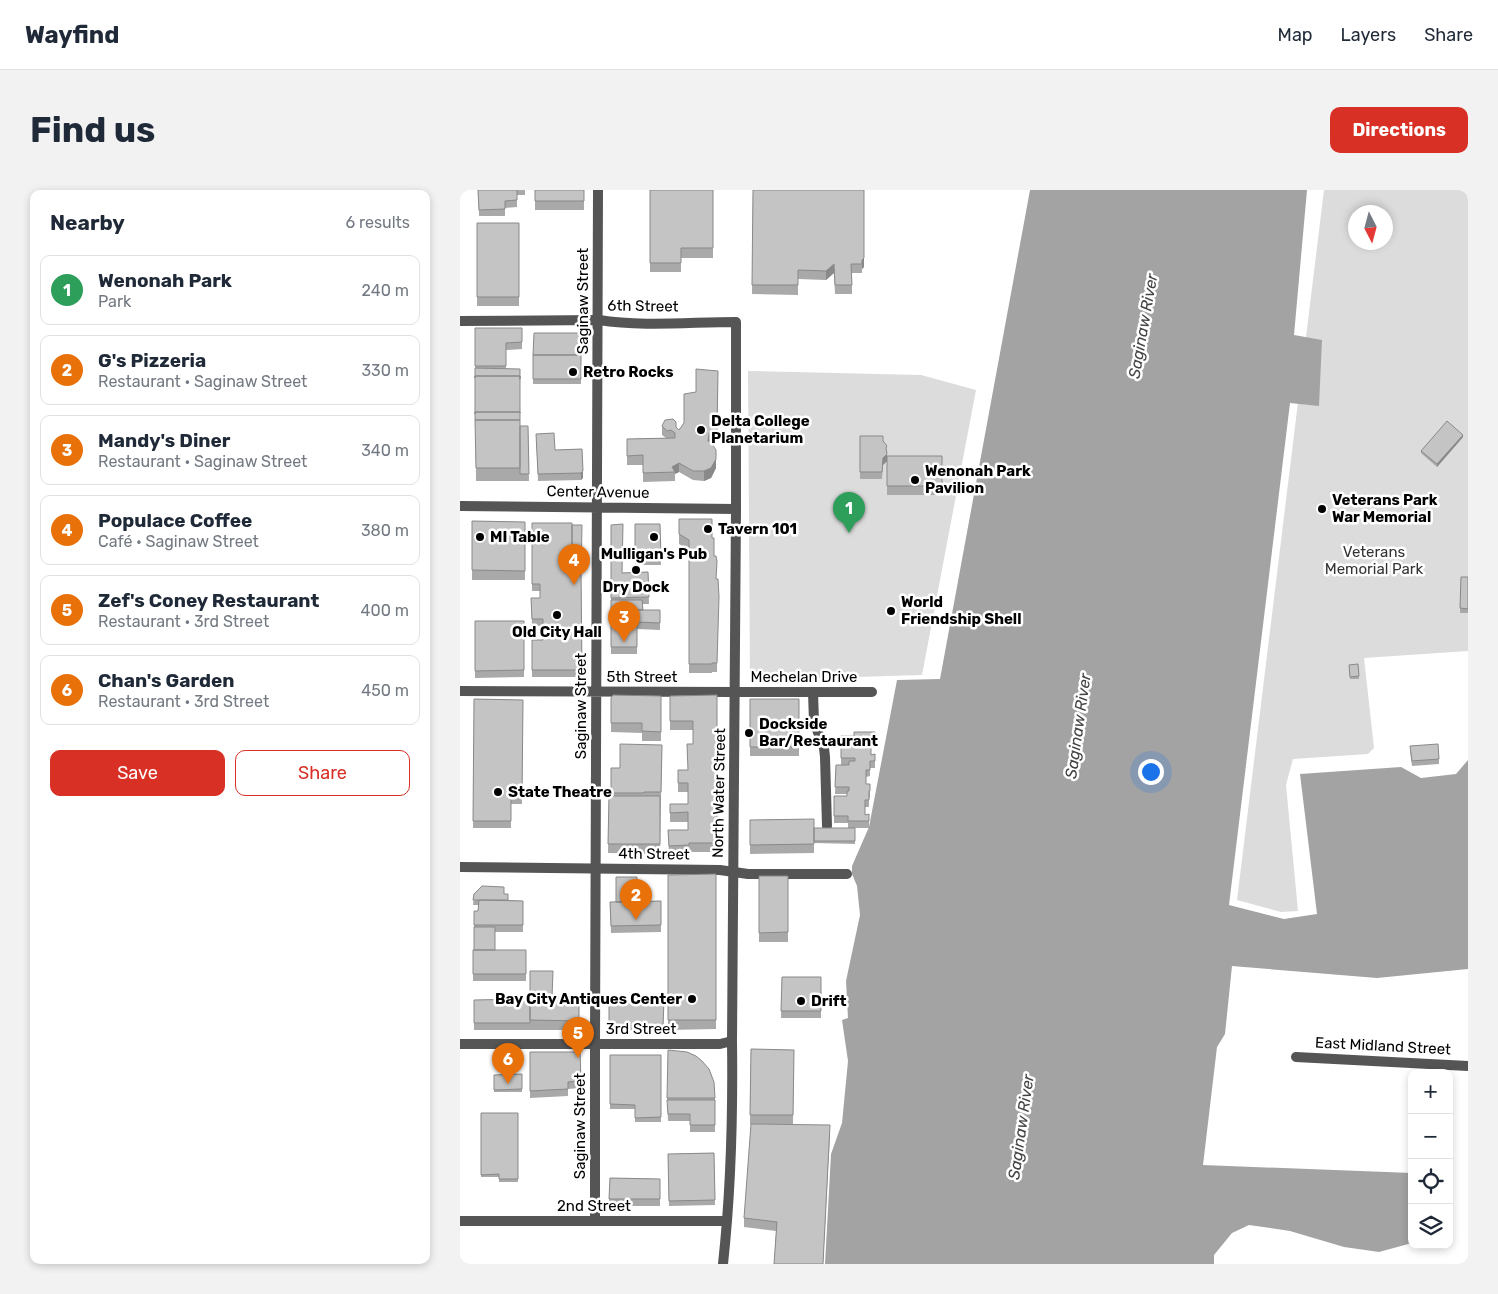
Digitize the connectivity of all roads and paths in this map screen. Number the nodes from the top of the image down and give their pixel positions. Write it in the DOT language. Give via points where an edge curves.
graph roads {
  1 [pos="598,190"];
  2 [pos="599,320"];
  3 [pos="460,321"];
  4 [pos="736,322"];
  5 [pos="460,506"];
  6 [pos="598,507"];
  7 [pos="736,509"];
  8 [pos="460,691"];
  9 [pos="596,692"];
  10 [pos="735,692"];
  11 [pos="813,692"];
  12 [pos="872,692"];
  13 [pos="827,826"];
  14 [pos="460,868"];
  15 [pos="596,868"];
  16 [pos="733,872"];
  17 [pos="847,874"];
  18 [pos="732,1042"];
  19 [pos="460,1044"];
  20 [pos="595,1044"];
  21 [pos="1296,1057"];
  22 [pos="1468,1066"];
  23 [pos="460,1221"];
  24 [pos="595,1221"];
  25 [pos="727,1222"];
  26 [pos="723,1264"];
  1 -- 2 [label="street, Saginaw Street"];
  2 -- 3 [label="street, 6th Street"];
  2 -- 4 [label="street, 6th Street"];
  2 -- 6 [label="street, Saginaw Street"];
  4 -- 7 [label="street, North Water Street"];
  5 -- 6 [label="street, Center Avenue"];
  6 -- 7 [label="street, Center Avenue"];
  6 -- 9 [label="street, Saginaw Street"];
  7 -- 10 [label="street, North Water Street"];
  8 -- 9 [label="street, 5th Street"];
  9 -- 10 [label="street, 5th Street"];
  9 -- 15 [label="street, Saginaw Street"];
  10 -- 11 [label="street, Mechelan Drive"];
  10 -- 16 [label="street, North Water Street"];
  11 -- 12 [label="street, Mechelan Drive"];
  11 -- 13 [label="street" via="814,722 826,757"];
  14 -- 15 [label="street, 4th Street"];
  15 -- 16 [label="street, 4th Street"];
  15 -- 20 [label="street, Saginaw Street"];
  16 -- 17 [label="street, 4th Street"];
  16 -- 18 [label="street, North Water Street"];
  18 -- 20 [label="street, 3rd Street"];
  18 -- 25 [label="street, North Water Street"];
  19 -- 20 [label="street, 3rd Street"];
  20 -- 24 [label="street, Saginaw Street"];
  21 -- 22 [label="street, East Midland Street"];
  23 -- 24 [label="street, 2nd Street"];
  24 -- 25 [label="street, 2nd Street"];
  25 -- 26 [label="street, North Water Street"];
}
